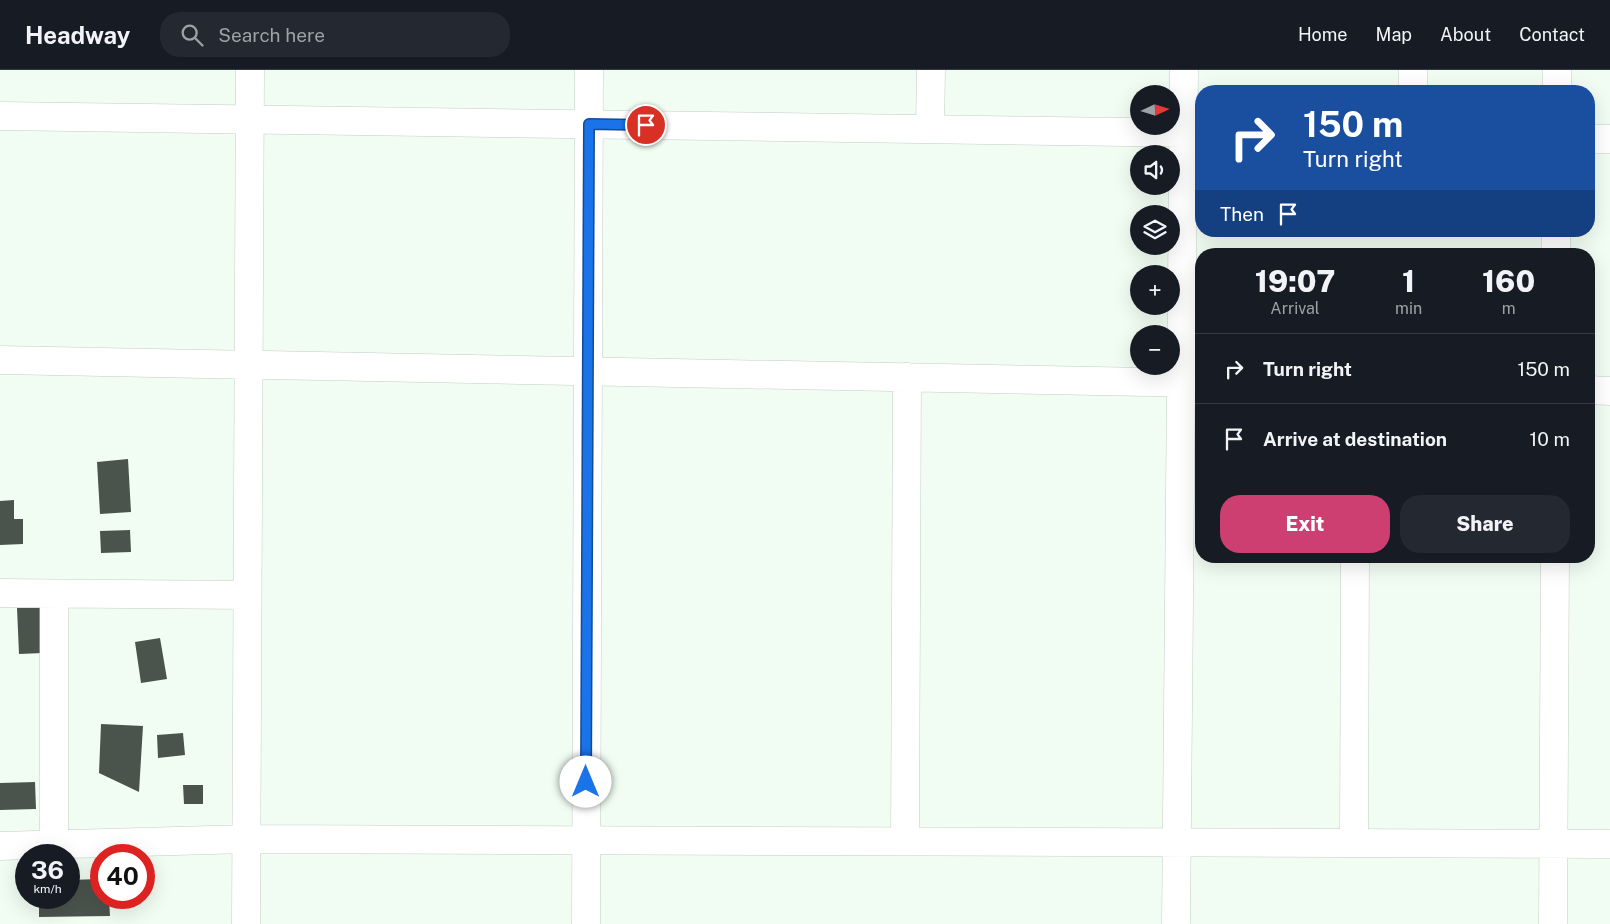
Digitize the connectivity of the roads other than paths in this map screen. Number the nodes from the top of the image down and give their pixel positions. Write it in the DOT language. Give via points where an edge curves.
graph roads {
  1 [pos="250,70"];
  2 [pos="589,70"];
  3 [pos="931,70"];
  4 [pos="1184,70"];
  5 [pos="1413,70"];
  6 [pos="1557,70"];
  7 [pos="1413,85"];
  8 [pos="1557,85"];
  9 [pos="0,116"];
  10 [pos="250,120"];
  11 [pos="589,124"];
  12 [pos="930,129"];
  13 [pos="1192,133"];
  14 [pos="1595,139"];
  15 [pos="1610,139"];
  16 [pos="0,360"];
  17 [pos="249,365"];
  18 [pos="588,372"];
  19 [pos="906,377"];
  20 [pos="1192,383"];
  21 [pos="1595,390"];
  22 [pos="1610,391"];
  23 [pos="1355,563"];
  24 [pos="1554,563"];
  25 [pos="0,593"];
  26 [pos="54,594"];
  27 [pos="248,595"];
  28 [pos="246,839"];
  29 [pos="586,840"];
  30 [pos="905,841"];
  31 [pos="1177,842"];
  32 [pos="1354,843"];
  33 [pos="54,844"];
  34 [pos="80,844"];
  35 [pos="1553,844"];
  36 [pos="1610,844"];
  37 [pos="0,846"];
  38 [pos="15,846"];
  39 [pos="246,924"];
  40 [pos="586,924"];
  41 [pos="1176,924"];
  42 [pos="1553,924"];
  1 -- 10 [label="street"];
  2 -- 11 [label="street"];
  3 -- 12 [label="street"];
  4 -- 13 [label="street"];
  5 -- 7 [label="street"];
  6 -- 8 [label="street"];
  9 -- 10 [label="street"];
  10 -- 11 [label="street"];
  10 -- 17 [label="street"];
  11 -- 12 [label="street"];
  11 -- 18 [label="street"];
  12 -- 13 [label="street"];
  13 -- 20 [label="street"];
  14 -- 15 [label="street"];
  16 -- 17 [label="street"];
  17 -- 18 [label="street"];
  17 -- 27 [label="street"];
  18 -- 19 [label="street"];
  18 -- 29 [label="street"];
  19 -- 20 [label="street"];
  19 -- 30 [label="street"];
  20 -- 31 [label="street"];
  21 -- 22 [label="street"];
  23 -- 32 [label="street"];
  24 -- 35 [label="street"];
  25 -- 26 [label="street"];
  26 -- 27 [label="street"];
  26 -- 33 [label="street"];
  27 -- 28 [label="street"];
  28 -- 29 [label="street"];
  28 -- 34 [label="street"];
  28 -- 39 [label="street"];
  29 -- 30 [label="street"];
  29 -- 40 [label="street"];
  30 -- 31 [label="street"];
  31 -- 32 [label="street"];
  31 -- 41 [label="street"];
  32 -- 35 [label="street"];
  35 -- 36 [label="street"];
  35 -- 42 [label="street"];
  37 -- 38 [label="street"];
}
